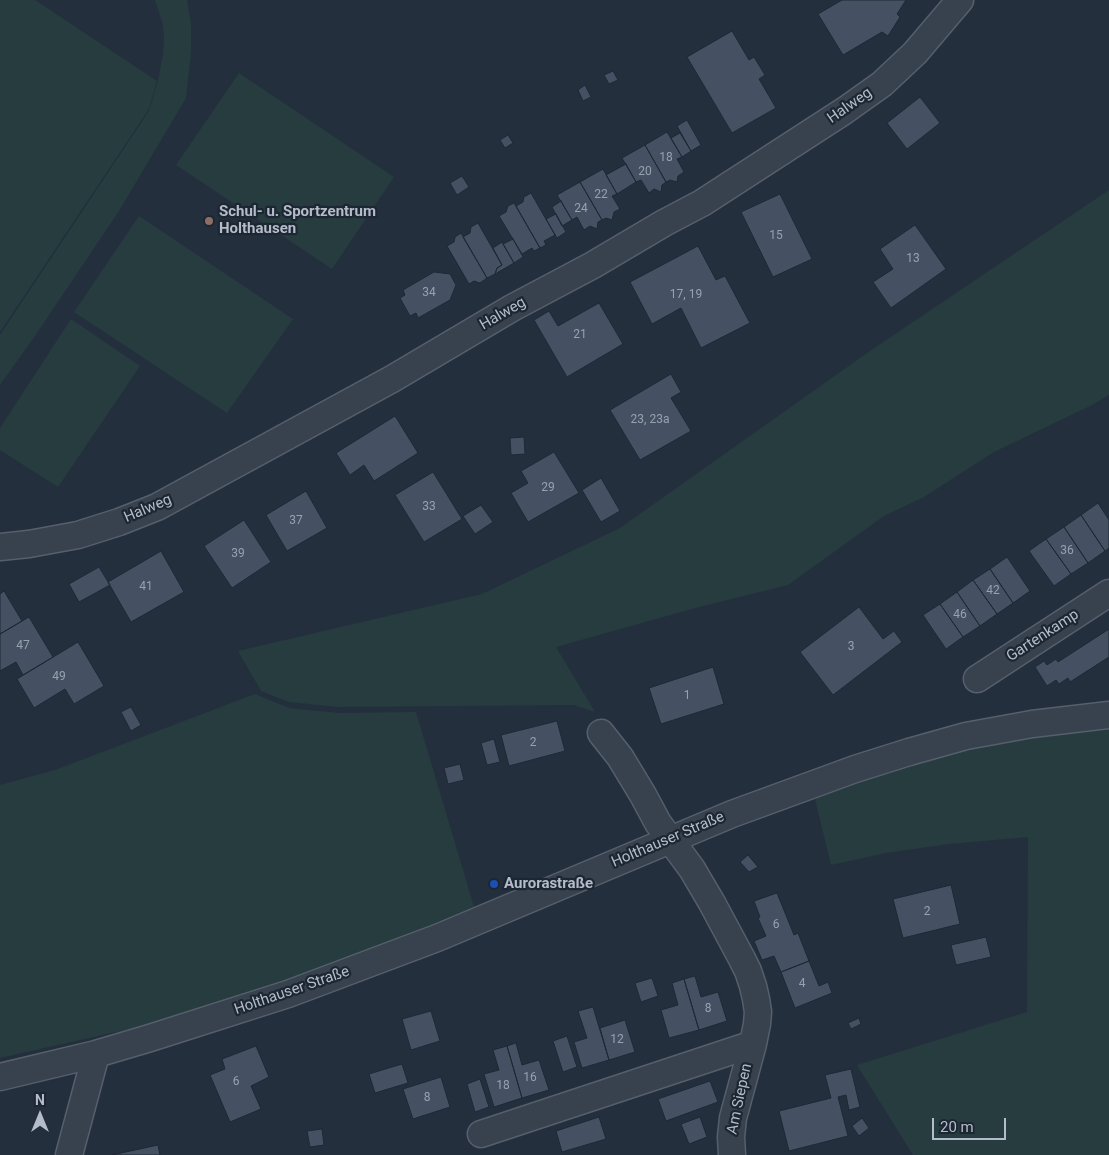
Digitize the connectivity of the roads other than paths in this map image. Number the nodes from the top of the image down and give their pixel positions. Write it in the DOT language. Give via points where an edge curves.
graph roads {
  1 [pos="960,0"];
  2 [pos="0,547"];
  3 [pos="1109,593"];
  4 [pos="978,679"];
  5 [pos="1109,715"];
  6 [pos="601,733"];
  7 [pos="670,839"];
  8 [pos="753,1044"];
  9 [pos="96,1054"];
  10 [pos="0,1077"];
  11 [pos="482,1134"];
  12 [pos="70,1155"];
  13 [pos="732,1155"];
  1 -- 2 [label="street, Halweg" via="915,53 882,84 702,203 383,384 157,507 78,535"];
  3 -- 4 [label="street, Gartenkamp"];
  5 -- 7 [label="street, Holthauser Straße" via="966,736 909,752 794,790"];
  6 -- 7 [label="street" via="620,757"];
  7 -- 8 [label="street" via="712,903 748,971 758,1012"];
  7 -- 9 [label="street, Holthauser Straße" via="437,938 331,978"];
  8 -- 11 [label="street"];
  8 -- 13 [label="street, Am Siepen" via="733,1118"];
  9 -- 10 [label="street, Holthauser Straße"];
  9 -- 12 [label="street"];
}
